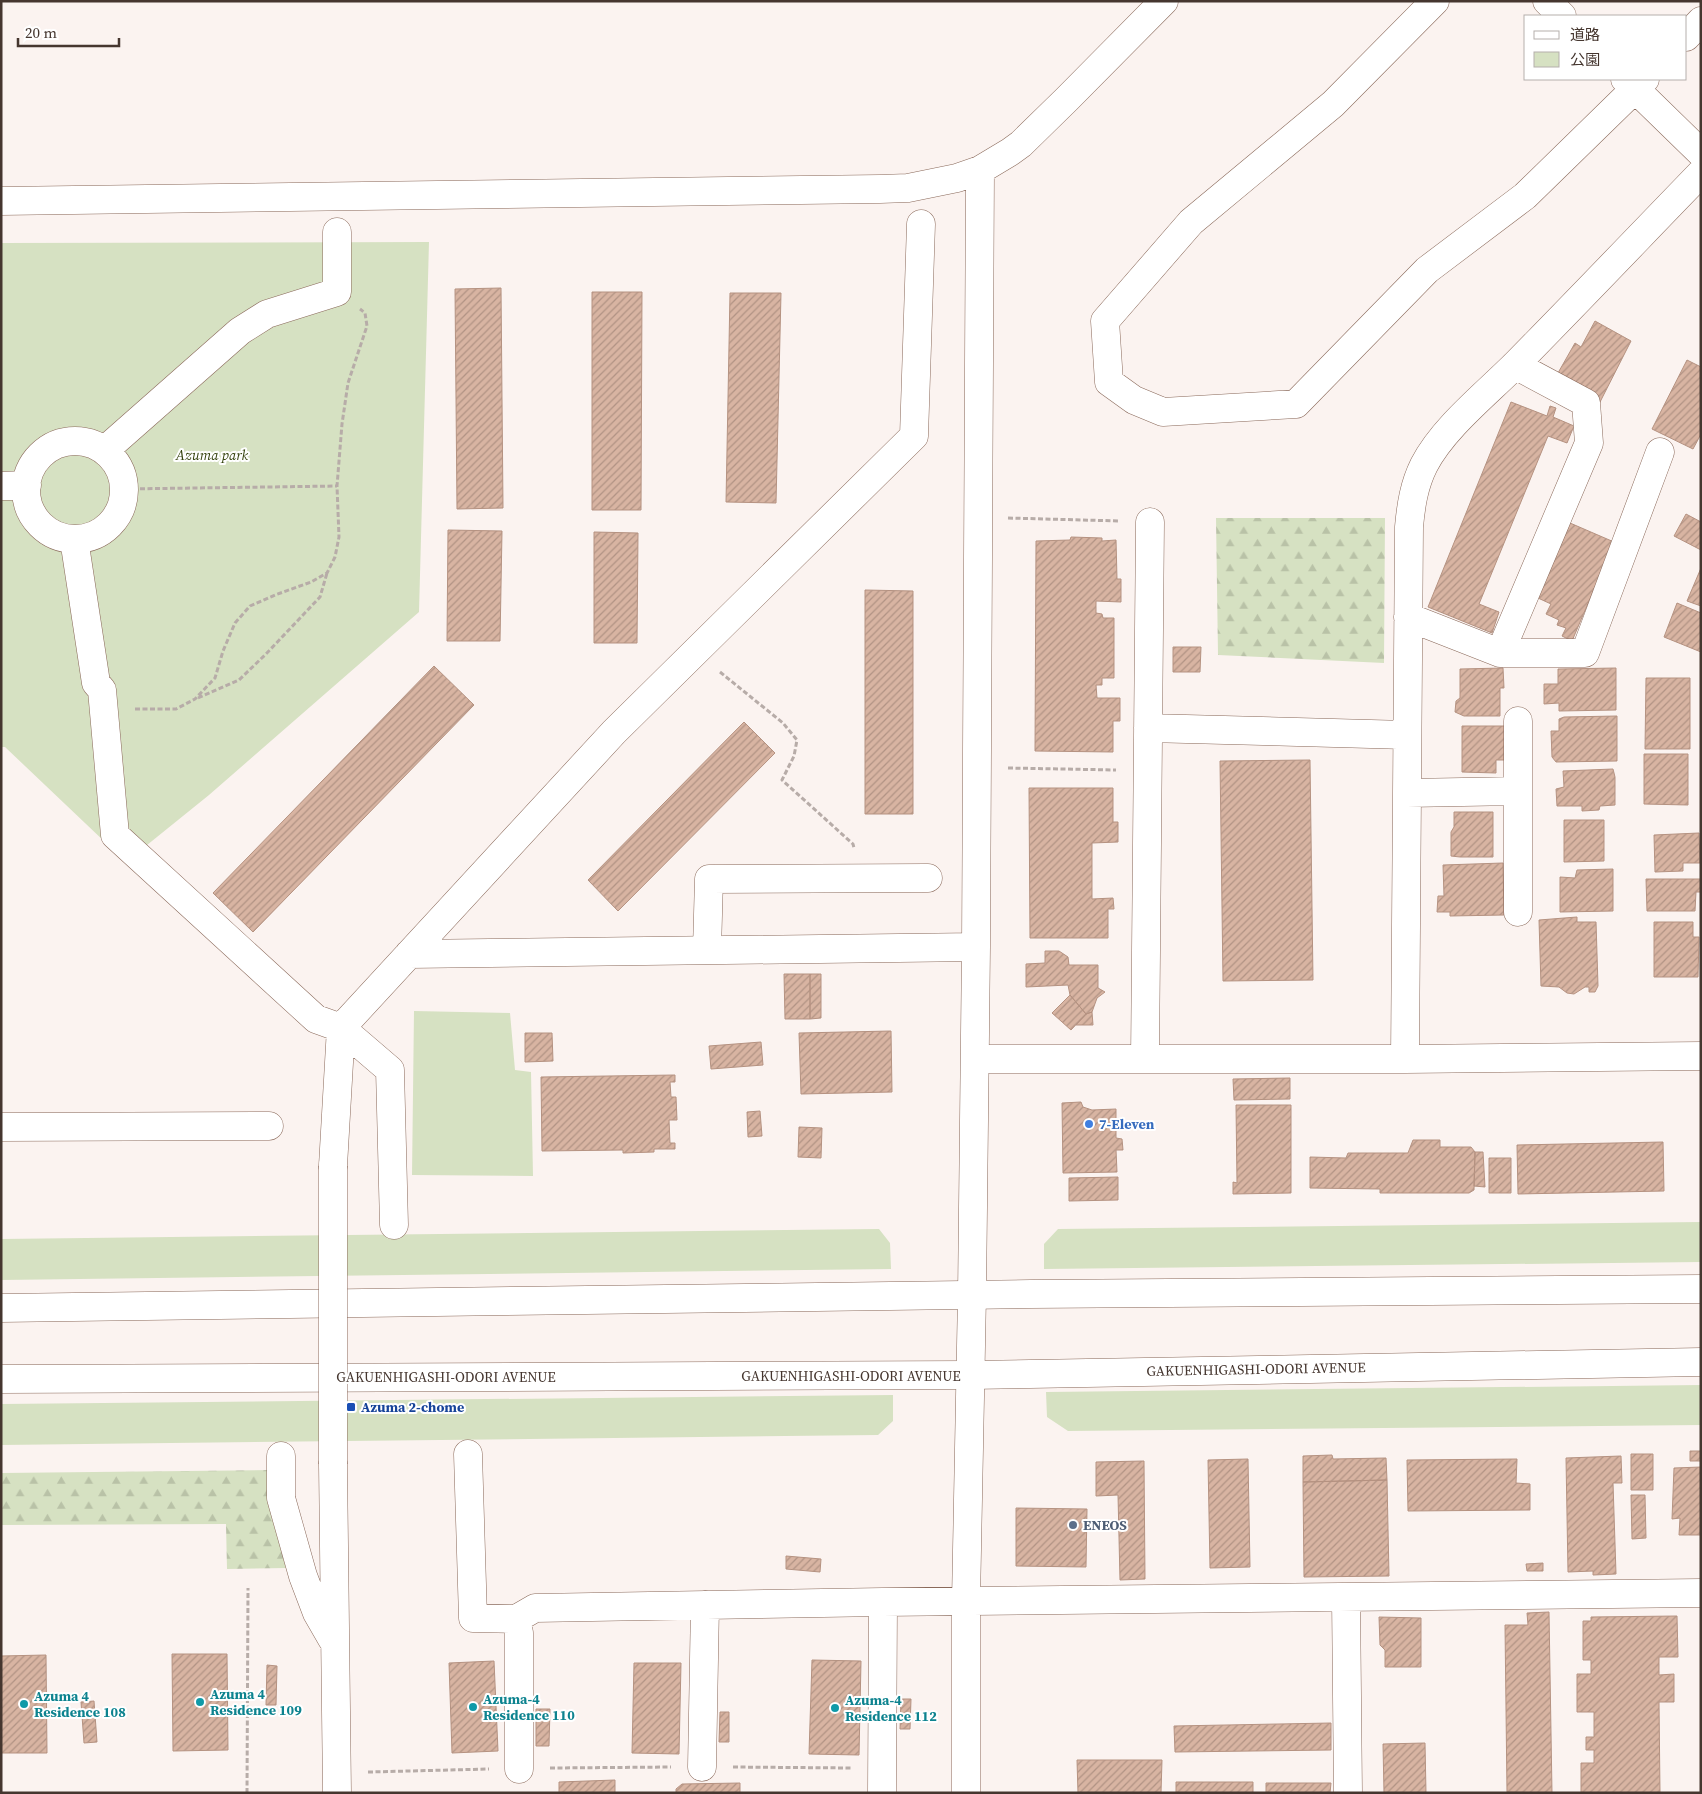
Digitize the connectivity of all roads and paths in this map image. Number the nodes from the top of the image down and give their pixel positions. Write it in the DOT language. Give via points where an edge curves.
graph roads {
  1 [pos="1164,1"];
  2 [pos="1435,1"];
  3 [pos="1547,1"];
  4 [pos="1561,15"];
  5 [pos="1701,21"];
  6 [pos="1687,36"];
  7 [pos="1635,82"];
  8 [pos="1701,153"];
  9 [pos="980,170"];
  10 [pos="1701,173"];
  11 [pos="1,202"];
  12 [pos="921,224"];
  13 [pos="337,232"];
  14 [pos="338,292"];
  15 [pos="1515,365"];
  16 [pos="104,450"];
  17 [pos="1660,452"];
  18 [pos="14,486"];
  19 [pos="337,486"];
  20 [pos="125,489"];
  21 [pos="1002,518"];
  22 [pos="1150,522"];
  23 [pos="74,539"];
  24 [pos="327,572"];
  25 [pos="1408,617"];
  26 [pos="695,652"];
  27 [pos="1500,653"];
  28 [pos="195,699"];
  29 [pos="104,709"];
  30 [pos="1518,721"];
  31 [pos="1148,728"];
  32 [pos="1407,735"];
  33 [pos="1000,768"];
  34 [pos="1148,770"];
  35 [pos="1518,791"];
  36 [pos="1407,793"];
  37 [pos="860,878"];
  38 [pos="928,878"];
  39 [pos="1518,912"];
  40 [pos="976,947"];
  41 [pos="707,950"];
  42 [pos="409,954"];
  43 [pos="341,1028"];
  44 [pos="1701,1056"];
  45 [pos="975,1059"];
  46 [pos="1145,1059"];
  47 [pos="1405,1059"];
  48 [pos="270,1126"];
  49 [pos="1,1127"];
  50 [pos="394,1225"];
  51 [pos="1701,1289"];
  52 [pos="972,1295"];
  53 [pos="1,1308"];
  54 [pos="1701,1362"];
  55 [pos="970,1375"];
  56 [pos="1,1379"];
  57 [pos="468,1454"];
  58 [pos="281,1456"];
  59 [pos="248,1588"];
  60 [pos="1701,1593"];
  61 [pos="1346,1598"];
  62 [pos="966,1601"];
  63 [pos="883,1602"];
  64 [pos="705,1605"];
  65 [pos="516,1619"];
  66 [pos="334,1642"];
  67 [pos="702,1767"];
  68 [pos="519,1769"];
  69 [pos="882,1781"];
  70 [pos="337,1782"];
  71 [pos="247,1793"];
  72 [pos="966,1793"];
  73 [pos="1348,1793"];
  1 -- 9 [label="street" via="1021,144"];
  2 -- 7 [label="street" via="1334,104 1191,222 1105,321 1110,382 1134,400 1163,412 1296,404 1427,270 1525,196"];
  3 -- 4 [label="street"];
  5 -- 6 [label="street"];
  7 -- 8 [label="street"];
  9 -- 11 [label="street" via="935,184 880,190"];
  9 -- 40 [label="street"];
  10 -- 15 [label="street"];
  12 -- 26 [label="street" via="914,436"];
  13 -- 14 [label="street"];
  14 -- 16 [label="street" via="267,314 240,332"];
  14 -- 19 [label="path" via="365,313 367,326 348,382"];
  15 -- 25 [label="street" via="1451,428 1424,465 1411,501"];
  15 -- 27 [label="street" via="1586,403 1588,443"];
  16 -- 18 [label="street" via="90,443 73,441 56,445 42,454"];
  16 -- 20 [label="street" via="116,462"];
  17 -- 27 [label="street" via="1585,653"];
  18 -- 23 [label="street" via="44,528 58,536"];
  19 -- 20 [label="path"];
  19 -- 24 [label="path" via="339,536 336,557"];
  20 -- 23 [label="street" via="122,506 103,531 89,538"];
  21 -- 22 [label="path"];
  22 -- 31 [label="street"];
  23 -- 29 [label="street" via="96,683 102,690"];
  24 -- 28 [label="path" via="320,597 239,680"];
  24 -- 28 [label="path" via="250,606 235,624 214,678"];
  25 -- 27 [label="street"];
  25 -- 32 [label="street"];
  26 -- 37 [label="path" via="783,723 797,740 794,756 782,780 853,844"];
  26 -- 42 [label="street" via="614,732"];
  28 -- 29 [label="path" via="176,709"];
  29 -- 43 [label="street" via="115,835 316,1019"];
  30 -- 35 [label="street"];
  31 -- 32 [label="street"];
  31 -- 34 [label="street"];
  32 -- 36 [label="street"];
  33 -- 34 [label="path"];
  34 -- 46 [label="street"];
  35 -- 36 [label="street"];
  35 -- 39 [label="street"];
  36 -- 47 [label="street"];
  37 -- 38 [label="street"];
  37 -- 41 [label="street" via="709,878"];
  40 -- 41 [label="street"];
  40 -- 45 [label="street"];
  41 -- 42 [label="street"];
  42 -- 43 [label="street"];
  43 -- 50 [label="street" via="390,1070"];
  43 -- 66 [label="street, bridge" via="333,1166"];
  44 -- 47 [label="street"];
  45 -- 46 [label="street"];
  45 -- 52 [label="street"];
  46 -- 47 [label="street"];
  48 -- 49 [label="street"];
  51 -- 52 [label="street"];
  52 -- 53 [label="street"];
  52 -- 55 [label="street"];
  54 -- 55 [label="street, GAKUENHIGASHI-ODORI AVENUE"];
  55 -- 56 [label="street, GAKUENHIGASHI-ODORI AVENUE"];
  55 -- 62 [label="street"];
  57 -- 65 [label="street" via="473,1618"];
  58 -- 66 [label="street" via="281,1498 303,1576 317,1613"];
  59 -- 71 [label="path"];
  60 -- 61 [label="street"];
  61 -- 62 [label="street"];
  61 -- 73 [label="street"];
  62 -- 63 [label="street"];
  62 -- 72 [label="street"];
  63 -- 64 [label="street"];
  63 -- 69 [label="street"];
  64 -- 65 [label="street" via="535,1608"];
  64 -- 67 [label="street"];
  65 -- 68 [label="street"];
  66 -- 70 [label="street"];
  67 -- 68 [label="path"];
  67 -- 69 [label="path"];
  68 -- 70 [label="path"];
}
